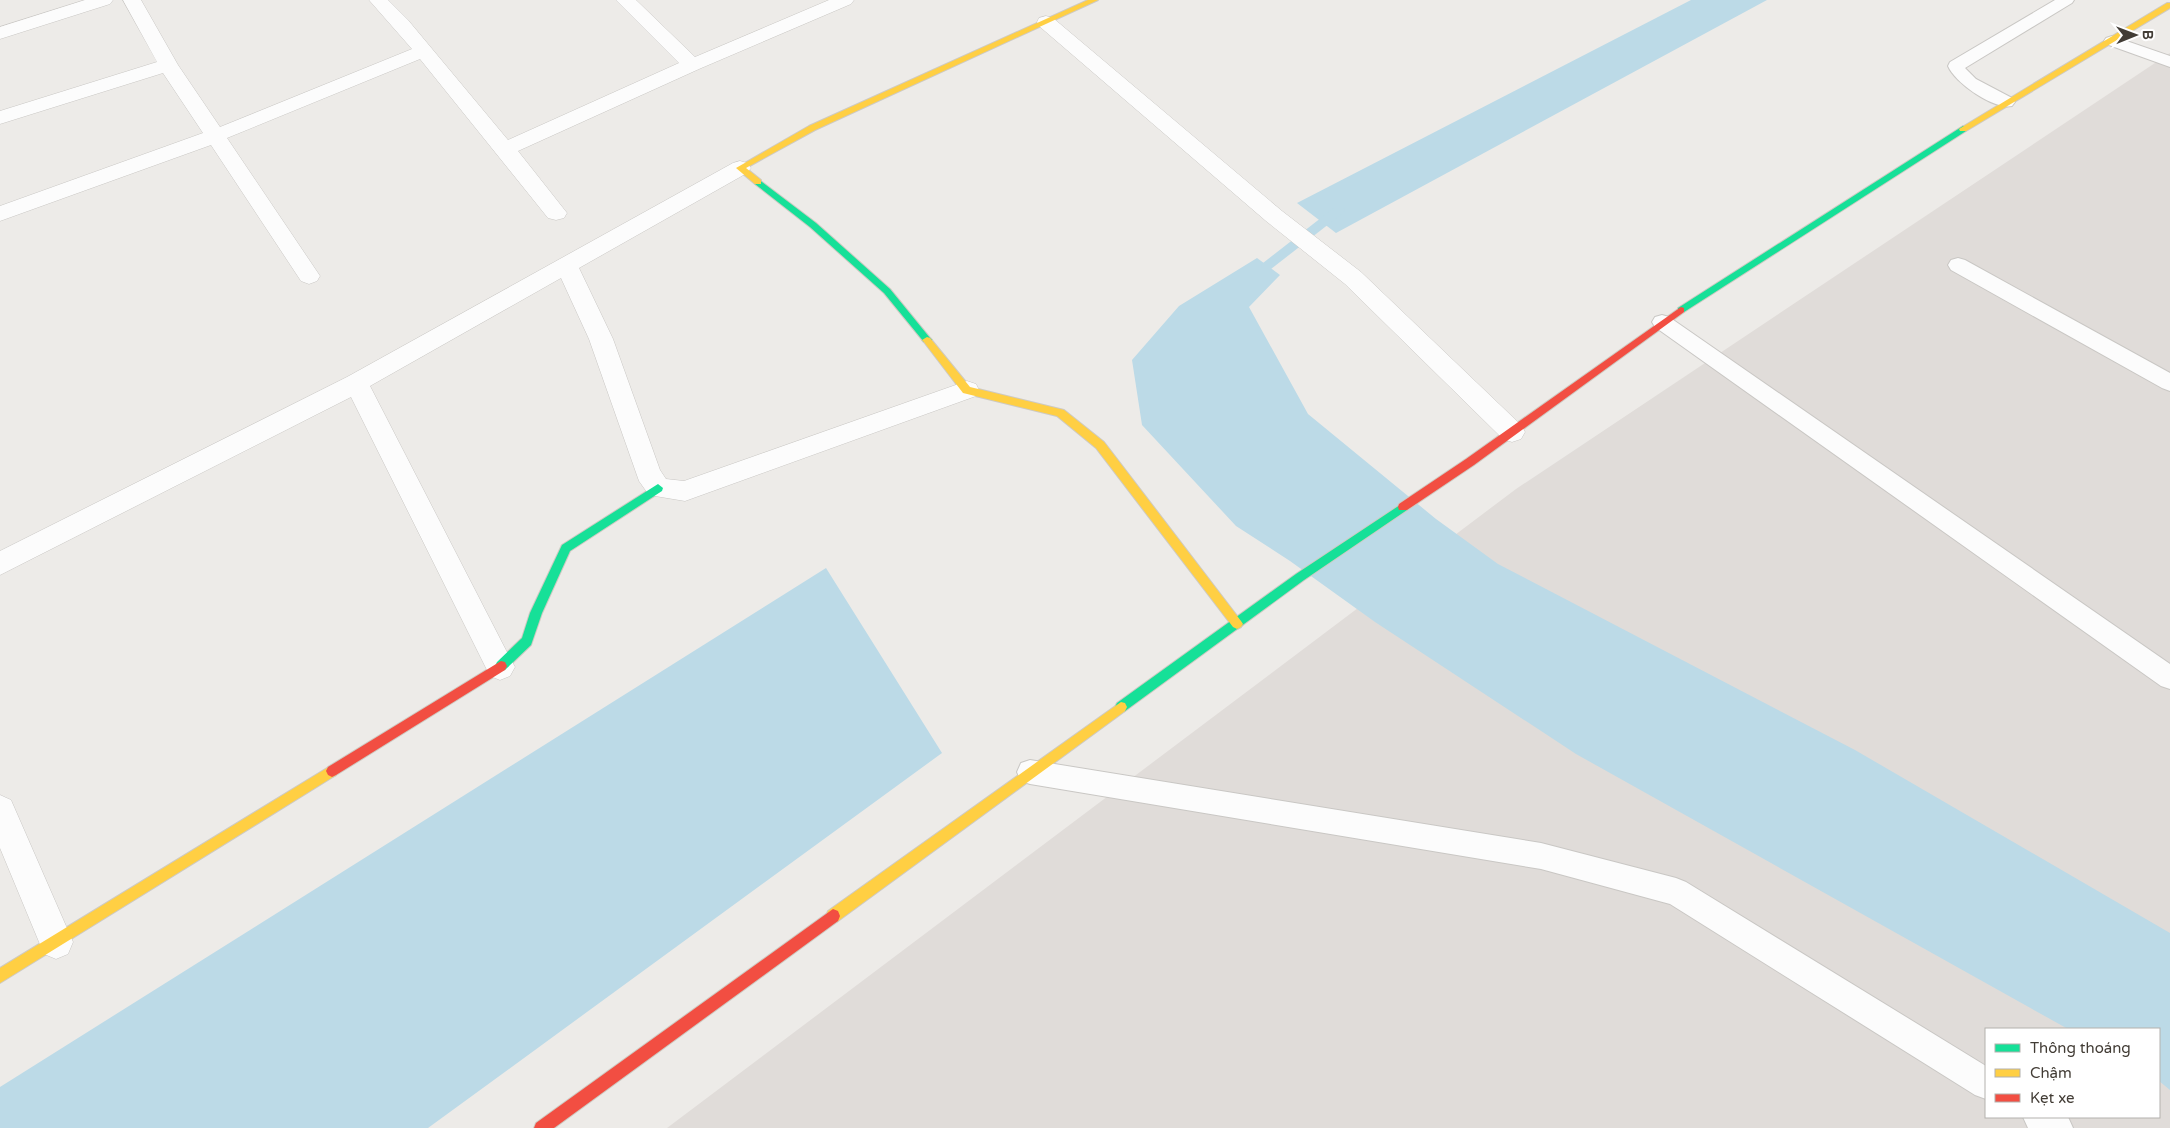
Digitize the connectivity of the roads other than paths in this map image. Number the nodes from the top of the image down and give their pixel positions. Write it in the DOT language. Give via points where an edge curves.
graph roads {
  1 [pos="104,0"];
  2 [pos="132,0"];
  3 [pos="378,0"];
  4 [pos="625,0"];
  5 [pos="845,0"];
  6 [pos="1094,0"];
  7 [pos="2066,0"];
  8 [pos="2170,6"];
  9 [pos="1046,22"];
  10 [pos="0,33"];
  11 [pos="2112,41"];
  12 [pos="423,51"];
  13 [pos="2170,62"];
  14 [pos="168,65"];
  15 [pos="692,66"];
  16 [pos="2006,102"];
  17 [pos="0,118"];
  18 [pos="215,136"];
  19 [pos="505,149"];
  20 [pos="740,168"];
  21 [pos="556,213"];
  22 [pos="0,214"];
  23 [pos="566,265"];
  24 [pos="1958,265"];
  25 [pos="309,276"];
  26 [pos="1662,322"];
  27 [pos="356,383"];
  28 [pos="2170,383"];
  29 [pos="967,390"];
  30 [pos="1512,432"];
  31 [pos="658,488"];
  32 [pos="0,564"];
  33 [pos="1237,624"];
  34 [pos="500,667"];
  35 [pos="2170,678"];
  36 [pos="1030,772"];
  37 [pos="0,810"];
  38 [pos="56,942"];
  39 [pos="0,976"];
  40 [pos="1985,1083"];
  41 [pos="2041,1118"];
  42 [pos="541,1128"];
  43 [pos="2058,1128"];
  1 -- 10 [label="street"];
  2 -- 14 [label="street"];
  3 -- 12 [label="street"];
  4 -- 15 [label="street"];
  5 -- 15 [label="street"];
  6 -- 9 [label="street"];
  7 -- 16 [label="lane" via="1956,66 1964,78"];
  8 -- 11 [label="street"];
  9 -- 20 [label="street" via="812,128"];
  9 -- 30 [label="street" via="1274,216 1353,278"];
  11 -- 13 [label="lane"];
  11 -- 16 [label="street"];
  12 -- 18 [label="street"];
  12 -- 19 [label="street"];
  14 -- 17 [label="street"];
  14 -- 18 [label="street"];
  15 -- 19 [label="street"];
  16 -- 26 [label="street"];
  18 -- 22 [label="street"];
  18 -- 25 [label="street"];
  19 -- 21 [label="street"];
  20 -- 23 [label="street"];
  20 -- 29 [label="street" via="887,291"];
  23 -- 27 [label="street"];
  23 -- 31 [label="street" via="601,339 648,474"];
  24 -- 28 [label="lane"];
  26 -- 30 [label="street"];
  26 -- 35 [label="lane"];
  27 -- 32 [label="street"];
  27 -- 34 [label="street"];
  29 -- 31 [label="street" via="686,491"];
  29 -- 33 [label="street" via="1060,413 1100,445"];
  30 -- 33 [label="street"];
  31 -- 34 [label="street" via="566,548 536,613 527,641"];
  33 -- 36 [label="street"];
  34 -- 38 [label="street"];
  36 -- 40 [label="lane" via="1541,856 1676,892"];
  36 -- 42 [label="street"];
  37 -- 38 [label="street"];
  38 -- 39 [label="street"];
  41 -- 43 [label="lane"];
}
